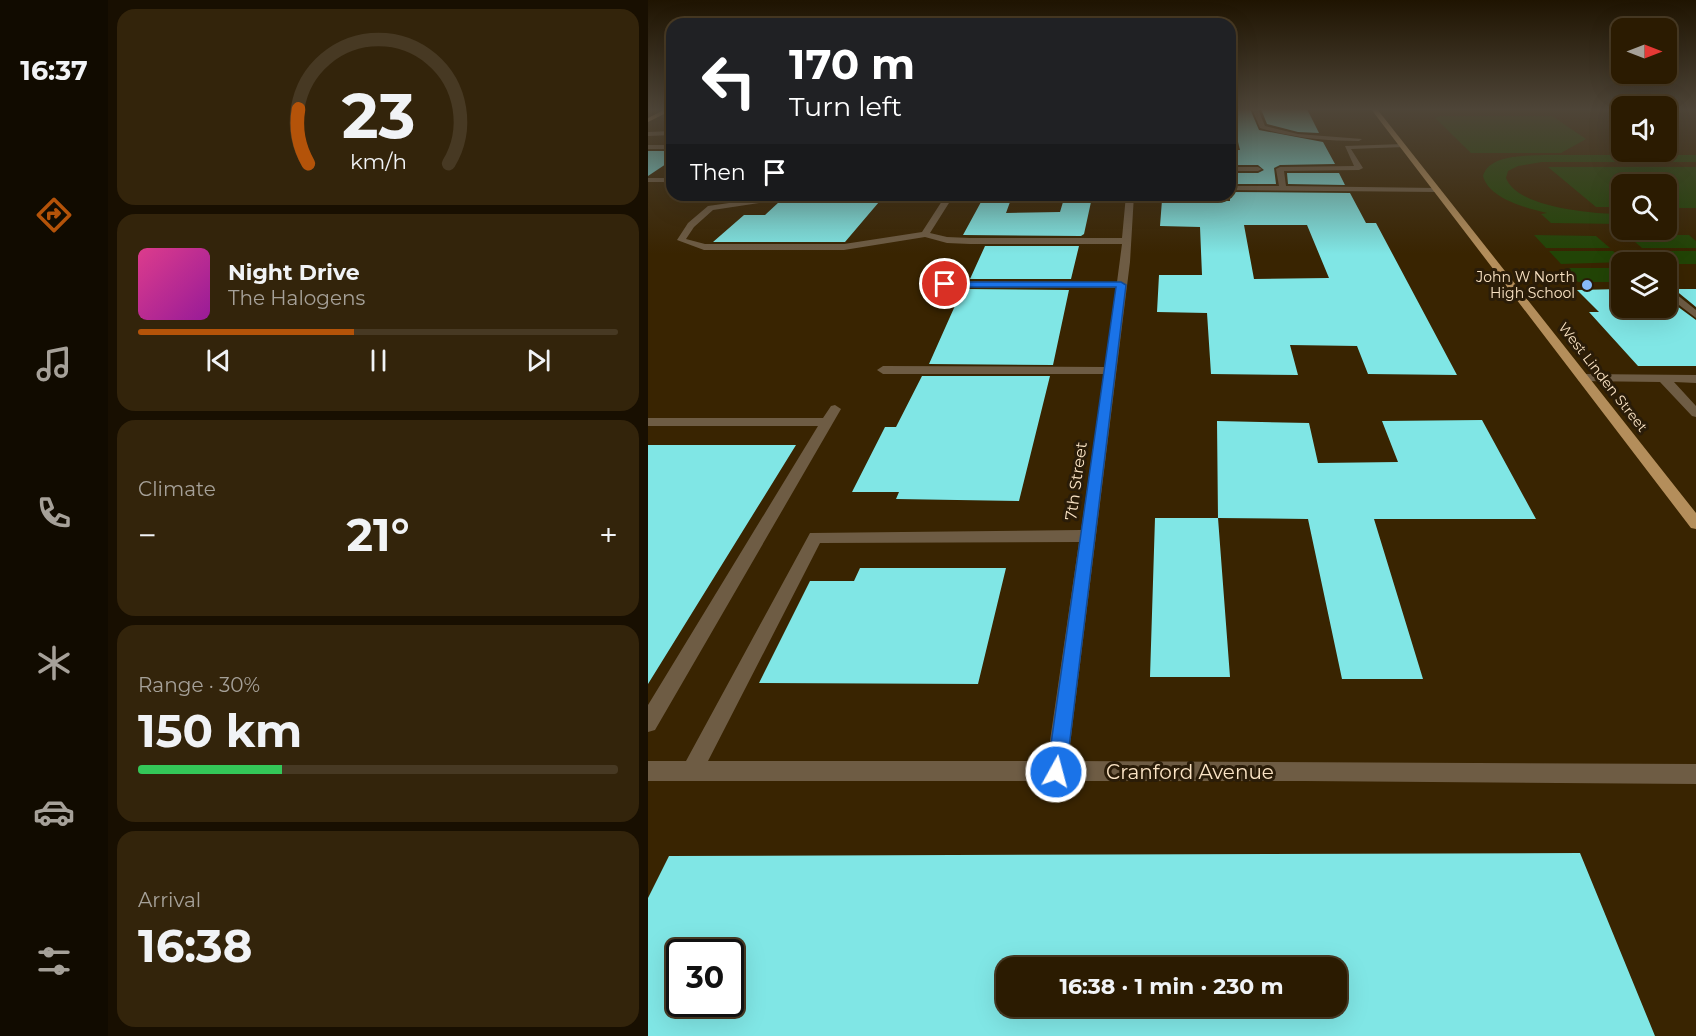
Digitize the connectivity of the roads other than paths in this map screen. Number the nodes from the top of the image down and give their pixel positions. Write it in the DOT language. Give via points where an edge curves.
graph roads {
  1 [pos="1353,157"];
  2 [pos="1412,157"];
  3 [pos="1236,169"];
  4 [pos="1258,169"];
  5 [pos="648,180"];
  6 [pos="666,181"];
  7 [pos="1236,188"];
  8 [pos="1283,189"];
  9 [pos="1437,189"];
  10 [pos="757,201"];
  11 [pos="946,201"];
  12 [pos="1129,201"];
  13 [pos="925,234"];
  14 [pos="1126,242"];
  15 [pos="945,284"];
  16 [pos="1121,285"];
  17 [pos="1677,299"];
  18 [pos="1696,315"];
  19 [pos="883,370"];
  20 [pos="1109,371"];
  21 [pos="1583,378"];
  22 [pos="1664,379"];
  23 [pos="1696,379"];
  24 [pos="1696,413"];
  25 [pos="648,422"];
  26 [pos="1696,524"];
  27 [pos="1087,536"];
  28 [pos="648,723"];
  29 [pos="692,771"];
  30 [pos="1056,772"];
  31 [pos="649,773"];
  32 [pos="1696,774"];
  1 -- 8 [label="street" via="1359,168 1280,169"];
  2 -- 9 [label="main road, West Linden Street"];
  3 -- 4 [label="street"];
  5 -- 6 [label="street"];
  7 -- 8 [label="street"];
  8 -- 9 [label="street"];
  9 -- 21 [label="main road, West Linden Street"];
  10 -- 13 [label="street" via="711,208 681,240 704,247 844,248"];
  11 -- 13 [label="street"];
  12 -- 14 [label="street, 7th Street"];
  13 -- 14 [label="street" via="970,241"];
  14 -- 16 [label="street, 7th Street"];
  15 -- 16 [label="street"];
  16 -- 20 [label="street, 7th Street"];
  17 -- 18 [label="street"];
  19 -- 20 [label="street"];
  20 -- 27 [label="street, 7th Street"];
  21 -- 22 [label="street"];
  21 -- 26 [label="main road, West Linden Street"];
  22 -- 23 [label="street"];
  22 -- 24 [label="street"];
  25 -- 28 [label="street" via="831,415"];
  27 -- 29 [label="street" via="815,537"];
  27 -- 30 [label="street, 7th Street"];
  29 -- 30 [label="street, Cranford Avenue"];
  29 -- 31 [label="street, Cranford Avenue"];
  30 -- 32 [label="street, Cranford Avenue"];
}
